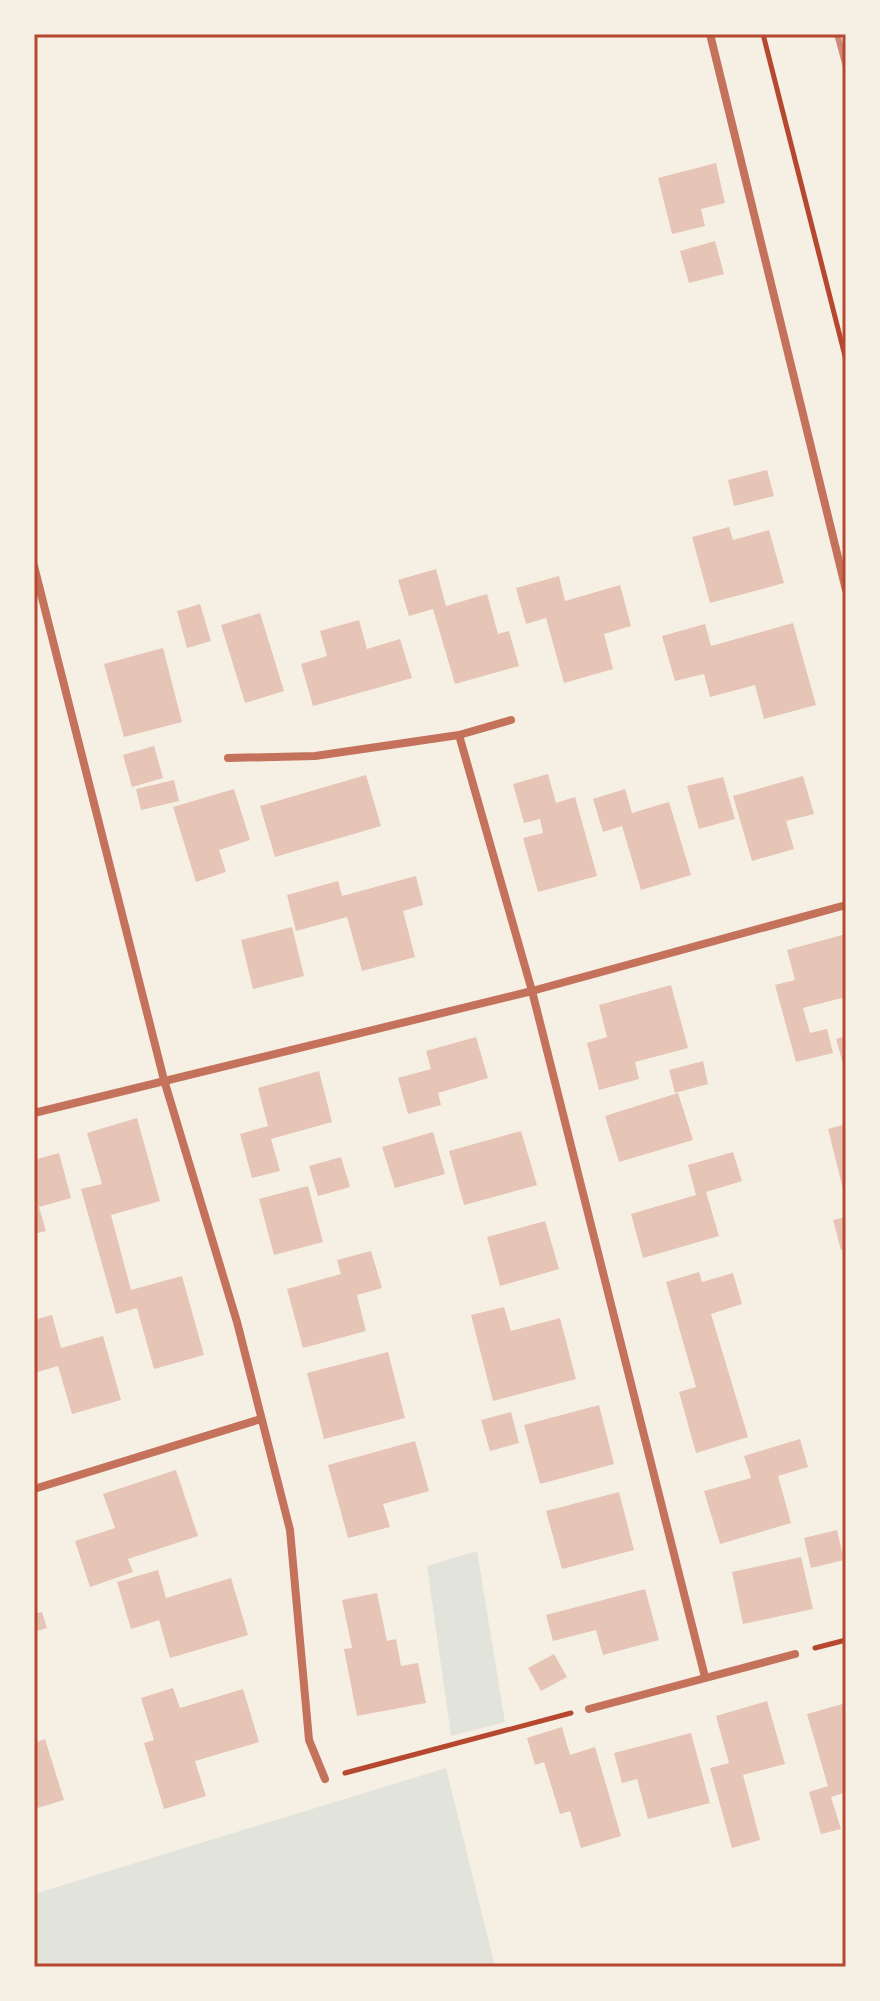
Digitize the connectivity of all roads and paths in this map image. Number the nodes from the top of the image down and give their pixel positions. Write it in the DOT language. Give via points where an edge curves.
graph roads {
  1 [pos="710,34"];
  2 [pos="763,34"];
  3 [pos="846,360"];
  4 [pos="34,566"];
  5 [pos="846,590"];
  6 [pos="511,720"];
  7 [pos="459,735"];
  8 [pos="228,758"];
  9 [pos="846,905"];
  10 [pos="532,991"];
  11 [pos="164,1080"];
  12 [pos="34,1113"];
  13 [pos="261,1419"];
  14 [pos="34,1489"];
  15 [pos="846,1640"];
  16 [pos="795,1654"];
  17 [pos="705,1677"];
  18 [pos="589,1709"];
  19 [pos="325,1779"];
  1 -- 5 [label="street"];
  2 -- 3 [label="path"];
  4 -- 11 [label="street"];
  6 -- 7 [label="street"];
  7 -- 8 [label="street" via="315,756"];
  7 -- 10 [label="street"];
  9 -- 10 [label="street"];
  10 -- 11 [label="street"];
  10 -- 17 [label="street"];
  11 -- 12 [label="street"];
  11 -- 13 [label="street"];
  13 -- 14 [label="street"];
  13 -- 19 [label="street" via="290,1530 309,1740"];
  15 -- 16 [label="path"];
  16 -- 17 [label="street"];
  17 -- 18 [label="street"];
  18 -- 19 [label="path"];
}
